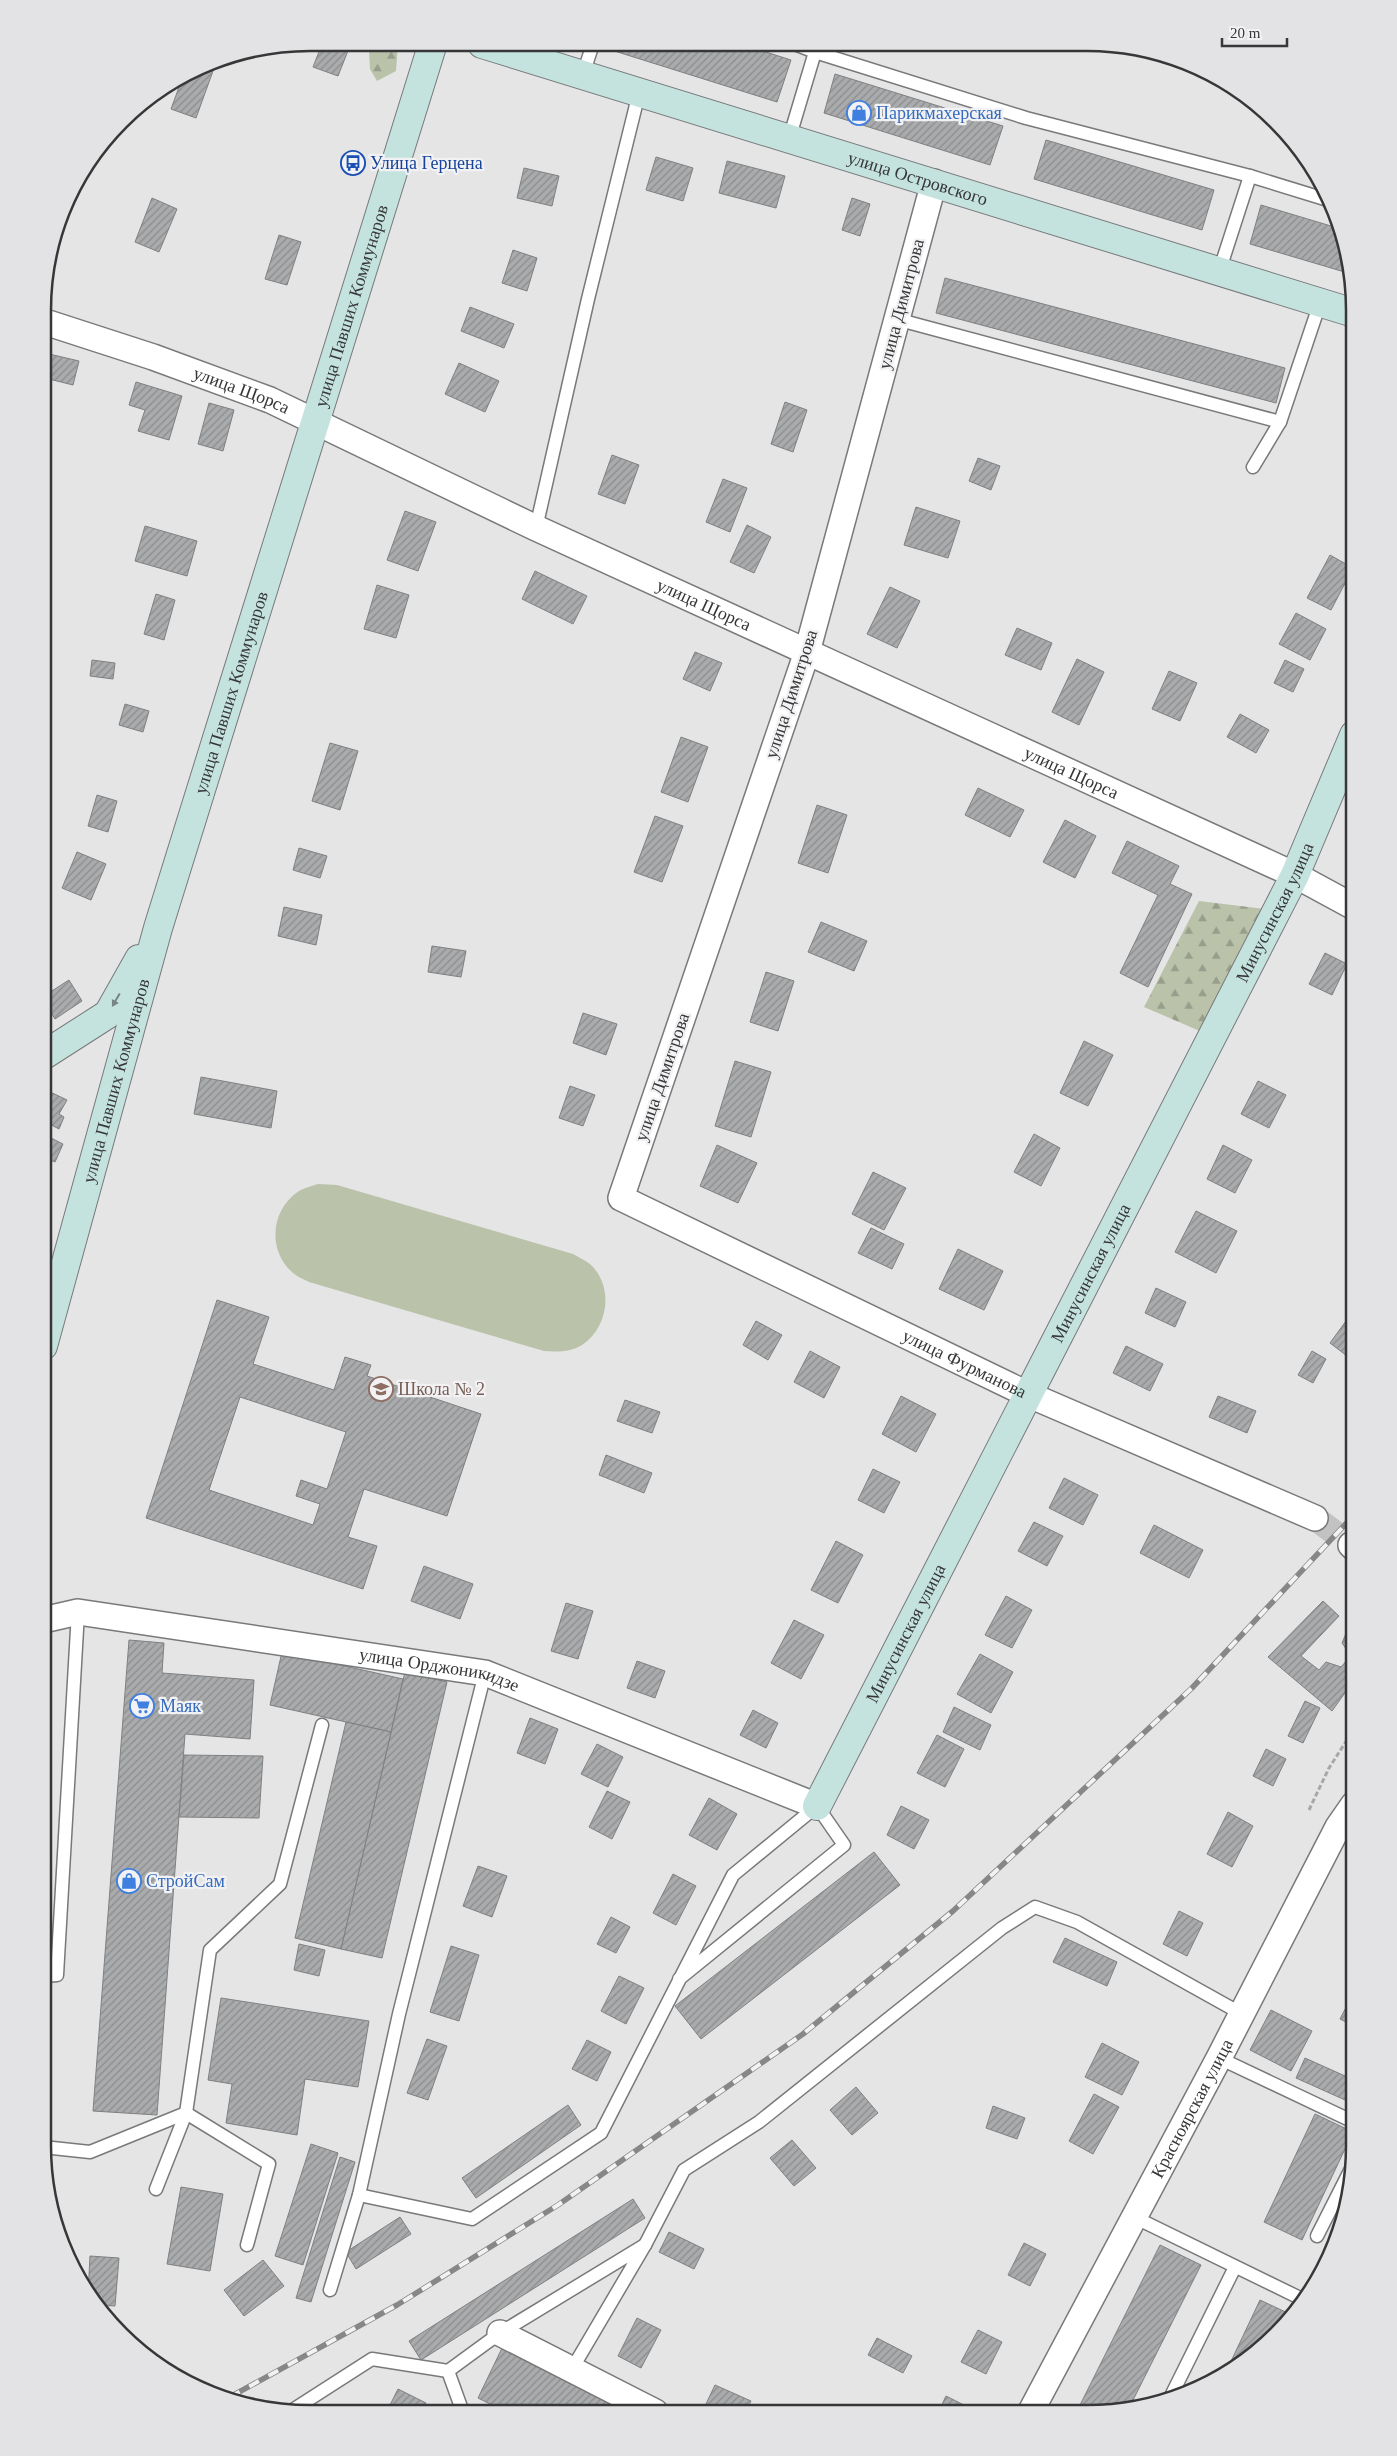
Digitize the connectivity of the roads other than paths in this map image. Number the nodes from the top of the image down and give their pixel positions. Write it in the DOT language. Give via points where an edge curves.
graph roads {
  1 [pos="431,51"];
  2 [pos="506,51"];
  3 [pos="591,51"];
  4 [pos="812,51"];
  5 [pos="815,52"];
  6 [pos="583,74"];
  7 [pos="640,93"];
  8 [pos="788,139"];
  9 [pos="1250,176"];
  10 [pos="934,182"];
  11 [pos="1320,197"];
  12 [pos="1219,272"];
  13 [pos="1320,303"];
  14 [pos="1346,311"];
  15 [pos="896,319"];
  16 [pos="51,324"];
  17 [pos="315,421"];
  18 [pos="1280,422"];
  19 [pos="1253,467"];
  20 [pos="536,528"];
  21 [pos="807,652"];
  22 [pos="1346,754"];
  23 [pos="1295,876"];
  24 [pos="1346,903"];
  25 [pos="158,928"];
  26 [pos="51,1051"];
  27 [pos="620,1198"];
  28 [pos="51,1320"];
  29 [pos="1027,1394"];
  30 [pos="1315,1518"];
  31 [pos="78,1612"];
  32 [pos="51,1618"];
  33 [pos="486,1673"];
  34 [pos="322,1726"];
  35 [pos="817,1806"];
  36 [pos="1346,1816"];
  37 [pos="51,1975"];
  38 [pos="679,1979"];
  39 [pos="1242,2014"];
  40 [pos="1219,2058"];
  41 [pos="186,2113"];
  42 [pos="1346,2118"];
  43 [pos="51,2148"];
  44 [pos="1343,2184"];
  45 [pos="156,2189"];
  46 [pos="359,2195"];
  47 [pos="1134,2217"];
  48 [pos="1317,2236"];
  49 [pos="247,2245"];
  50 [pos="645,2245"];
  51 [pos="1235,2267"];
  52 [pos="330,2290"];
  53 [pos="1297,2297"];
  54 [pos="500,2332"];
  55 [pos="572,2369"];
  56 [pos="448,2371"];
  57 [pos="1174,2389"];
  58 [pos="301,2404"];
  59 [pos="459,2405"];
  60 [pos="641,2405"];
  61 [pos="1034,2405"];
  1 -- 17 [label="street, улица Павших Коммунаров"];
  2 -- 6 [label="street, улица Островского"];
  3 -- 6 [label="lane"];
  4 -- 5 [label="lane"];
  5 -- 8 [label="lane"];
  5 -- 9 [label="lane" via="1026,118"];
  6 -- 7 [label="street, улица Островского"];
  7 -- 8 [label="street, улица Островского"];
  7 -- 20 [label="lane" via="588,299"];
  8 -- 10 [label="street, улица Островского"];
  9 -- 11 [label="lane"];
  9 -- 12 [label="lane"];
  10 -- 12 [label="street, улица Островского"];
  10 -- 15 [label="street, улица Димитрова"];
  12 -- 13 [label="street, улица Островского"];
  13 -- 14 [label="street, улица Островского"];
  13 -- 18 [label="lane"];
  15 -- 18 [label="lane"];
  15 -- 21 [label="street, улица Димитрова"];
  16 -- 17 [label="street, улица Щорса" via="270,400"];
  17 -- 20 [label="street, улица Щорса"];
  17 -- 25 [label="street, улица Павших Коммунаров"];
  18 -- 19 [label="lane"];
  20 -- 21 [label="street, улица Щорса"];
  21 -- 23 [label="street, улица Щорса"];
  21 -- 27 [label="street, улица Димитрова"];
  22 -- 23 [label="street, Минусинская улица"];
  23 -- 24 [label="street, улица Щорса"];
  23 -- 29 [label="street, Минусинская улица"];
  25 -- 26 [label="street, one-way" via="108,1014"];
  25 -- 28 [label="street, улица Павших Коммунаров"];
  27 -- 29 [label="street, улица Фурманова"];
  29 -- 30 [label="street, улица Фурманова"];
  29 -- 35 [label="street, Минусинская улица"];
  31 -- 32 [label="street, улица Орджоникидзе"];
  31 -- 33 [label="street, улица Орджоникидзе"];
  31 -- 37 [label="lane" via="57,1974"];
  33 -- 35 [label="street, улица Орджоникидзе"];
  33 -- 46 [label="lane" via="399,2014"];
  34 -- 41 [label="lane" via="280,1884 210,1950"];
  35 -- 38 [label="lane" via="733,1875"];
  35 -- 38 [label="lane" via="844,1845"];
  36 -- 39 [label="street, Красноярская улица"];
  38 -- 46 [label="lane" via="601,2133 472,2219"];
  39 -- 40 [label="street, Красноярская улица"];
  39 -- 50 [label="lane" via="1077,1922 1035,1907 979,1946 759,2122 684,2170"];
  40 -- 42 [label="lane"];
  40 -- 47 [label="street, Красноярская улица"];
  41 -- 43 [label="lane" via="90,2152"];
  41 -- 45 [label="lane"];
  41 -- 49 [label="lane" via="269,2164"];
  44 -- 48 [label="lane"];
  46 -- 52 [label="lane"];
  47 -- 51 [label="lane"];
  47 -- 61 [label="street, Красноярская улица"];
  50 -- 54 [label="lane"];
  50 -- 55 [label="lane"];
  51 -- 53 [label="lane"];
  51 -- 57 [label="lane"];
  54 -- 55 [label="street"];
  54 -- 56 [label="lane"];
  55 -- 60 [label="street"];
  56 -- 58 [label="lane" via="372,2359"];
  56 -- 59 [label="lane"];
}
